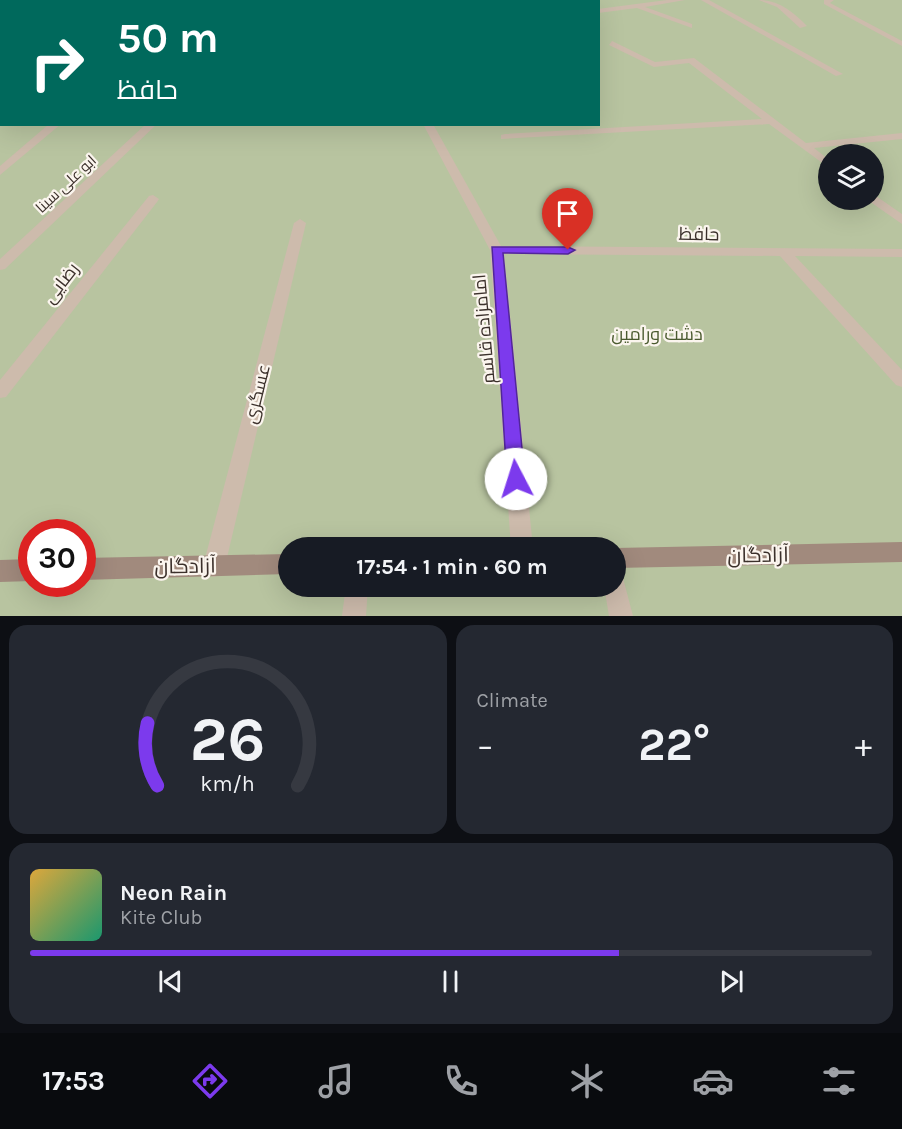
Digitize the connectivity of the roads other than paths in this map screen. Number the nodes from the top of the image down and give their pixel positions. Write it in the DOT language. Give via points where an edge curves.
graph roads {
  1 [pos="682,0"];
  2 [pos="704,0"];
  3 [pos="762,0"];
  4 [pos="831,0"];
  5 [pos="638,6"];
  6 [pos="600,10"];
  7 [pos="688,26"];
  8 [pos="802,26"];
  9 [pos="612,43"];
  10 [pos="902,44"];
  11 [pos="839,74"];
  12 [pos="770,121"];
  13 [pos="54,126"];
  14 [pos="150,126"];
  15 [pos="429,126"];
  16 [pos="902,136"];
  17 [pos="505,137"];
  18 [pos="804,146"];
  19 [pos="818,156"];
  20 [pos="0,172"];
  21 [pos="153,199"];
  22 [pos="884,206"];
  23 [pos="902,220"];
  24 [pos="300,223"];
  25 [pos="497,250"];
  26 [pos="784,252"];
  27 [pos="902,254"];
  28 [pos="0,266"];
  29 [pos="902,381"];
  30 [pos="0,392"];
  31 [pos="521,537"];
  32 [pos="902,552"];
  33 [pos="626,558"];
  34 [pos="278,564"];
  35 [pos="214,566"];
  36 [pos="96,569"];
  37 [pos="0,570"];
  38 [pos="18,570"];
  39 [pos="356,597"];
  40 [pos="617,597"];
  41 [pos="354,616"];
  42 [pos="621,616"];
  1 -- 5 [label="street"];
  2 -- 11 [label="street"];
  3 -- 8 [label="street" via="779,6"];
  4 -- 10 [label="street" via="828,4"];
  5 -- 6 [label="street"];
  5 -- 7 [label="street"];
  9 -- 12 [label="street" via="654,65 691,60"];
  12 -- 17 [label="street"];
  12 -- 18 [label="street"];
  13 -- 20 [label="street"];
  14 -- 28 [label="street, ابو علی سینا"];
  15 -- 25 [label="street, امامزاده قاسم"];
  16 -- 18 [label="street"];
  18 -- 19 [label="street"];
  21 -- 30 [label="street, رضایی"];
  22 -- 23 [label="street"];
  24 -- 35 [label="street, عسگری"];
  25 -- 26 [label="street, حافظ"];
  25 -- 31 [label="street, امامزاده قاسم"];
  26 -- 27 [label="street, حافظ"];
  26 -- 29 [label="street"];
  32 -- 33 [label="main road, آزادگان"];
  34 -- 35 [label="main road, آزادگان"];
  35 -- 36 [label="main road, آزادگان"];
  37 -- 38 [label="main road"];
  39 -- 41 [label="street"];
  40 -- 42 [label="street"];
}
